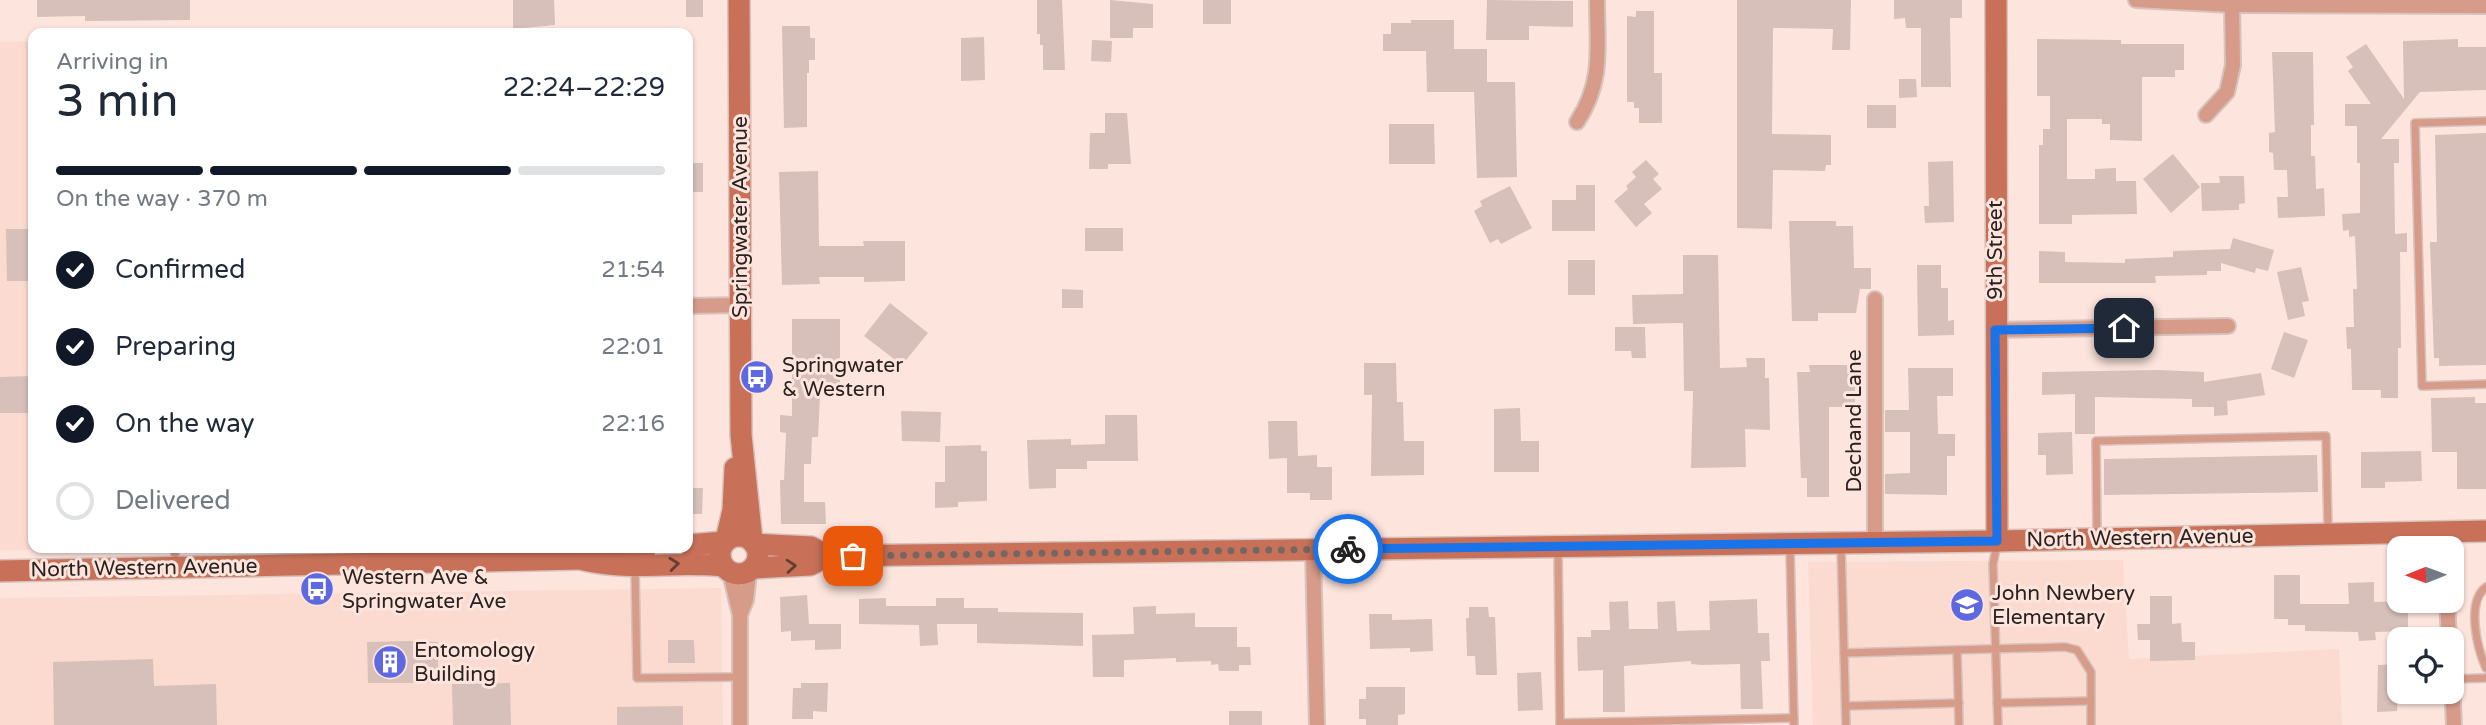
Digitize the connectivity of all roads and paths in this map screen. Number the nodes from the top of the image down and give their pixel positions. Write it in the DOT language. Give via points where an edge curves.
graph roads {
  1 [pos="739,0"];
  2 [pos="1597,0"];
  3 [pos="1996,0"];
  4 [pos="2136,0"];
  5 [pos="2232,5"];
  6 [pos="2486,6"];
  7 [pos="2206,115"];
  8 [pos="2486,121"];
  9 [pos="1577,122"];
  10 [pos="1875,299"];
  11 [pos="740,305"];
  12 [pos="693,306"];
  13 [pos="2228,326"];
  14 [pos="1995,330"];
  15 [pos="2486,384"];
  16 [pos="741,435"];
  17 [pos="2486,531"];
  18 [pos="2328,534"];
  19 [pos="2463,536"];
  20 [pos="2387,537"];
  21 [pos="2098,539"];
  22 [pos="725,541"];
  23 [pos="1997,541"];
  24 [pos="753,542"];
  25 [pos="1790,543"];
  26 [pos="1841,543"];
  27 [pos="1875,543"];
  28 [pos="693,544"];
  29 [pos="1558,546"];
  30 [pos="1313,550"];
  31 [pos="523,554"];
  32 [pos="828,556"];
  33 [pos="640,557"];
  34 [pos="175,558"];
  35 [pos="738,570"];
  36 [pos="0,571"];
  37 [pos="2486,587"];
  38 [pos="1994,649"];
  39 [pos="1957,650"];
  40 [pos="1844,653"];
  41 [pos="2486,668"];
  42 [pos="740,677"];
  43 [pos="2486,678"];
  44 [pos="2464,679"];
  45 [pos="2091,701"];
  46 [pos="1959,703"];
  47 [pos="1997,703"];
  48 [pos="2453,704"];
  49 [pos="1846,706"];
  50 [pos="1794,722"];
  51 [pos="1560,724"];
  52 [pos="740,725"];
  53 [pos="1317,725"];
  54 [pos="1846,725"];
  55 [pos="1959,725"];
  56 [pos="1998,725"];
  57 [pos="2091,725"];
  58 [pos="2454,725"];
  1 -- 11 [label="main road, Springwater Avenue"];
  2 -- 9 [label="street" via="1596,79 1591,100"];
  3 -- 14 [label="main road, 9th Street"];
  4 -- 5 [label="street"];
  5 -- 6 [label="street"];
  5 -- 7 [label="street" via="2233,65 2227,92"];
  8 -- 15 [label="lane" via="2415,123 2422,386"];
  10 -- 27 [label="street, Dechand Lane"];
  11 -- 12 [label="street"];
  11 -- 16 [label="main road, Springwater Avenue"];
  13 -- 14 [label="street"];
  14 -- 23 [label="main road, 9th Street"];
  16 -- 22 [label="main road, Springwater Avenue" via="732,522"];
  16 -- 24 [label="main road, Springwater Avenue"];
  17 -- 19 [label="main road, North Western Avenue"];
  18 -- 20 [label="main road, North Western Avenue"];
  18 -- 21 [label="main road, North Western Avenue"];
  18 -- 21 [label="lane" via="2326,436 2096,441"];
  21 -- 23 [label="main road, North Western Avenue"];
  22 -- 24 [label="main road, North Western Avenue" via="739,535"];
  22 -- 28 [label="main road, North Western Avenue"];
  22 -- 35 [label="main road" via="719,553"];
  23 -- 27 [label="main road, North Western Avenue"];
  23 -- 38 [label="lane"];
  24 -- 32 [label="main road, North Western Avenue" via="811,547"];
  24 -- 35 [label="main road" via="757,555"];
  25 -- 26 [label="main road, North Western Avenue"];
  25 -- 29 [label="main road, North Western Avenue"];
  25 -- 50 [label="lane"];
  26 -- 27 [label="main road, North Western Avenue"];
  26 -- 40 [label="lane"];
  29 -- 30 [label="main road, North Western Avenue"];
  29 -- 51 [label="lane"];
  30 -- 32 [label="main road, North Western Avenue"];
  30 -- 53 [label="street"];
  31 -- 33 [label="main road, North Western Avenue" via="612,566"];
  31 -- 34 [label="main road, North Western Avenue" via="364,560"];
  35 -- 32 [label="main road, North Western Avenue, one-way" via="810,565"];
  33 -- 35 [label="main road, North Western Avenue, one-way"];
  33 -- 42 [label="lane" via="637,678"];
  34 -- 36 [label="main road, North Western Avenue"];
  35 -- 42 [label="street"];
  37 -- 41 [label="lane" via="2476,602 2479,647"];
  38 -- 39 [label="lane"];
  38 -- 45 [label="lane" via="2077,650 2091,672"];
  38 -- 47 [label="lane"];
  39 -- 40 [label="lane"];
  39 -- 46 [label="lane"];
  40 -- 49 [label="lane"];
  42 -- 52 [label="street"];
  43 -- 44 [label="lane"];
  45 -- 47 [label="lane"];
  45 -- 57 [label="lane"];
  46 -- 49 [label="lane"];
  46 -- 55 [label="lane"];
  47 -- 56 [label="lane"];
  48 -- 58 [label="street"];
  49 -- 54 [label="lane"];
  50 -- 51 [label="lane"];
}
